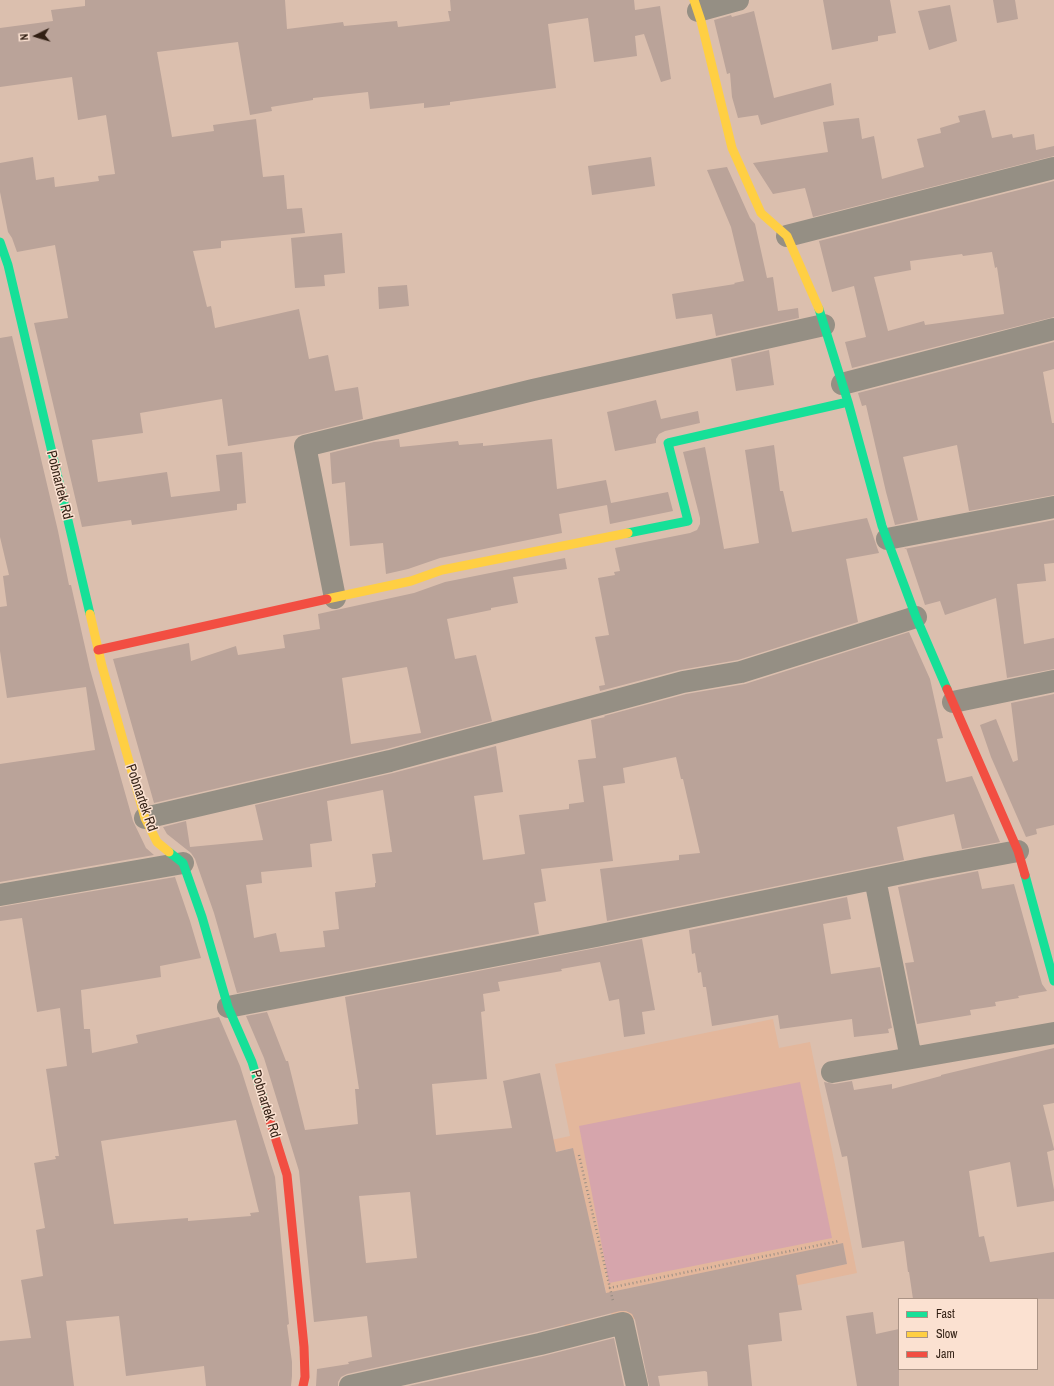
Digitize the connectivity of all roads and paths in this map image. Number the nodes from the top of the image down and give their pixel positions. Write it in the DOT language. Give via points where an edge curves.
graph roads {
  1 [pos="738,0"];
  2 [pos="696,5"];
  3 [pos="1054,168"];
  4 [pos="787,236"];
  5 [pos="0,242"];
  6 [pos="824,325"];
  7 [pos="1054,329"];
  8 [pos="845,393"];
  9 [pos="1054,507"];
  10 [pos="887,539"];
  11 [pos="335,598"];
  12 [pos="916,617"];
  13 [pos="98,650"];
  14 [pos="1054,680"];
  15 [pos="953,702"];
  16 [pos="145,818"];
  17 [pos="1018,851"];
  18 [pos="183,863"];
  19 [pos="874,879"];
  20 [pos="0,895"];
  21 [pos="1053,971"];
  22 [pos="1054,981"];
  23 [pos="228,1007"];
  24 [pos="1054,1033"];
  25 [pos="911,1058"];
  26 [pos="832,1072"];
  27 [pos="579,1155"];
  28 [pos="838,1241"];
  29 [pos="609,1288"];
  30 [pos="618,1325"];
  31 [pos="303,1386"];
  32 [pos="350,1386"];
  33 [pos="637,1386"];
  1 -- 2 [label="street"];
  2 -- 4 [label="street" via="732,148 761,213"];
  3 -- 4 [label="street"];
  4 -- 6 [label="street"];
  5 -- 13 [label="street, Pobnartek Rd" via="8,265"];
  6 -- 8 [label="street"];
  6 -- 11 [label="street" via="533,390 305,446"];
  7 -- 8 [label="street"];
  8 -- 10 [label="street"];
  8 -- 11 [label="street" via="668,444 688,521 442,570 411,581"];
  9 -- 10 [label="street"];
  10 -- 12 [label="street"];
  11 -- 13 [label="street"];
  12 -- 15 [label="street"];
  12 -- 16 [label="street" via="741,672 683,682 390,761"];
  13 -- 16 [label="street, Pobnartek Rd"];
  14 -- 15 [label="street"];
  15 -- 17 [label="street"];
  16 -- 18 [label="street, Pobnartek Rd" via="157,842"];
  17 -- 19 [label="street"];
  17 -- 21 [label="street"];
  18 -- 20 [label="street"];
  18 -- 23 [label="street, Pobnartek Rd" via="202,917"];
  19 -- 23 [label="street"];
  19 -- 25 [label="street"];
  21 -- 22 [label="street"];
  23 -- 31 [label="street, Pobnartek Rd" via="252,1062 287,1175 304,1347"];
  24 -- 25 [label="street"];
  25 -- 26 [label="street"];
  27 -- 29 [label="path"];
  28 -- 29 [label="path"];
  29 -- 30 [label="path"];
  30 -- 32 [label="street"];
  30 -- 33 [label="street" via="623,1324"];
}
